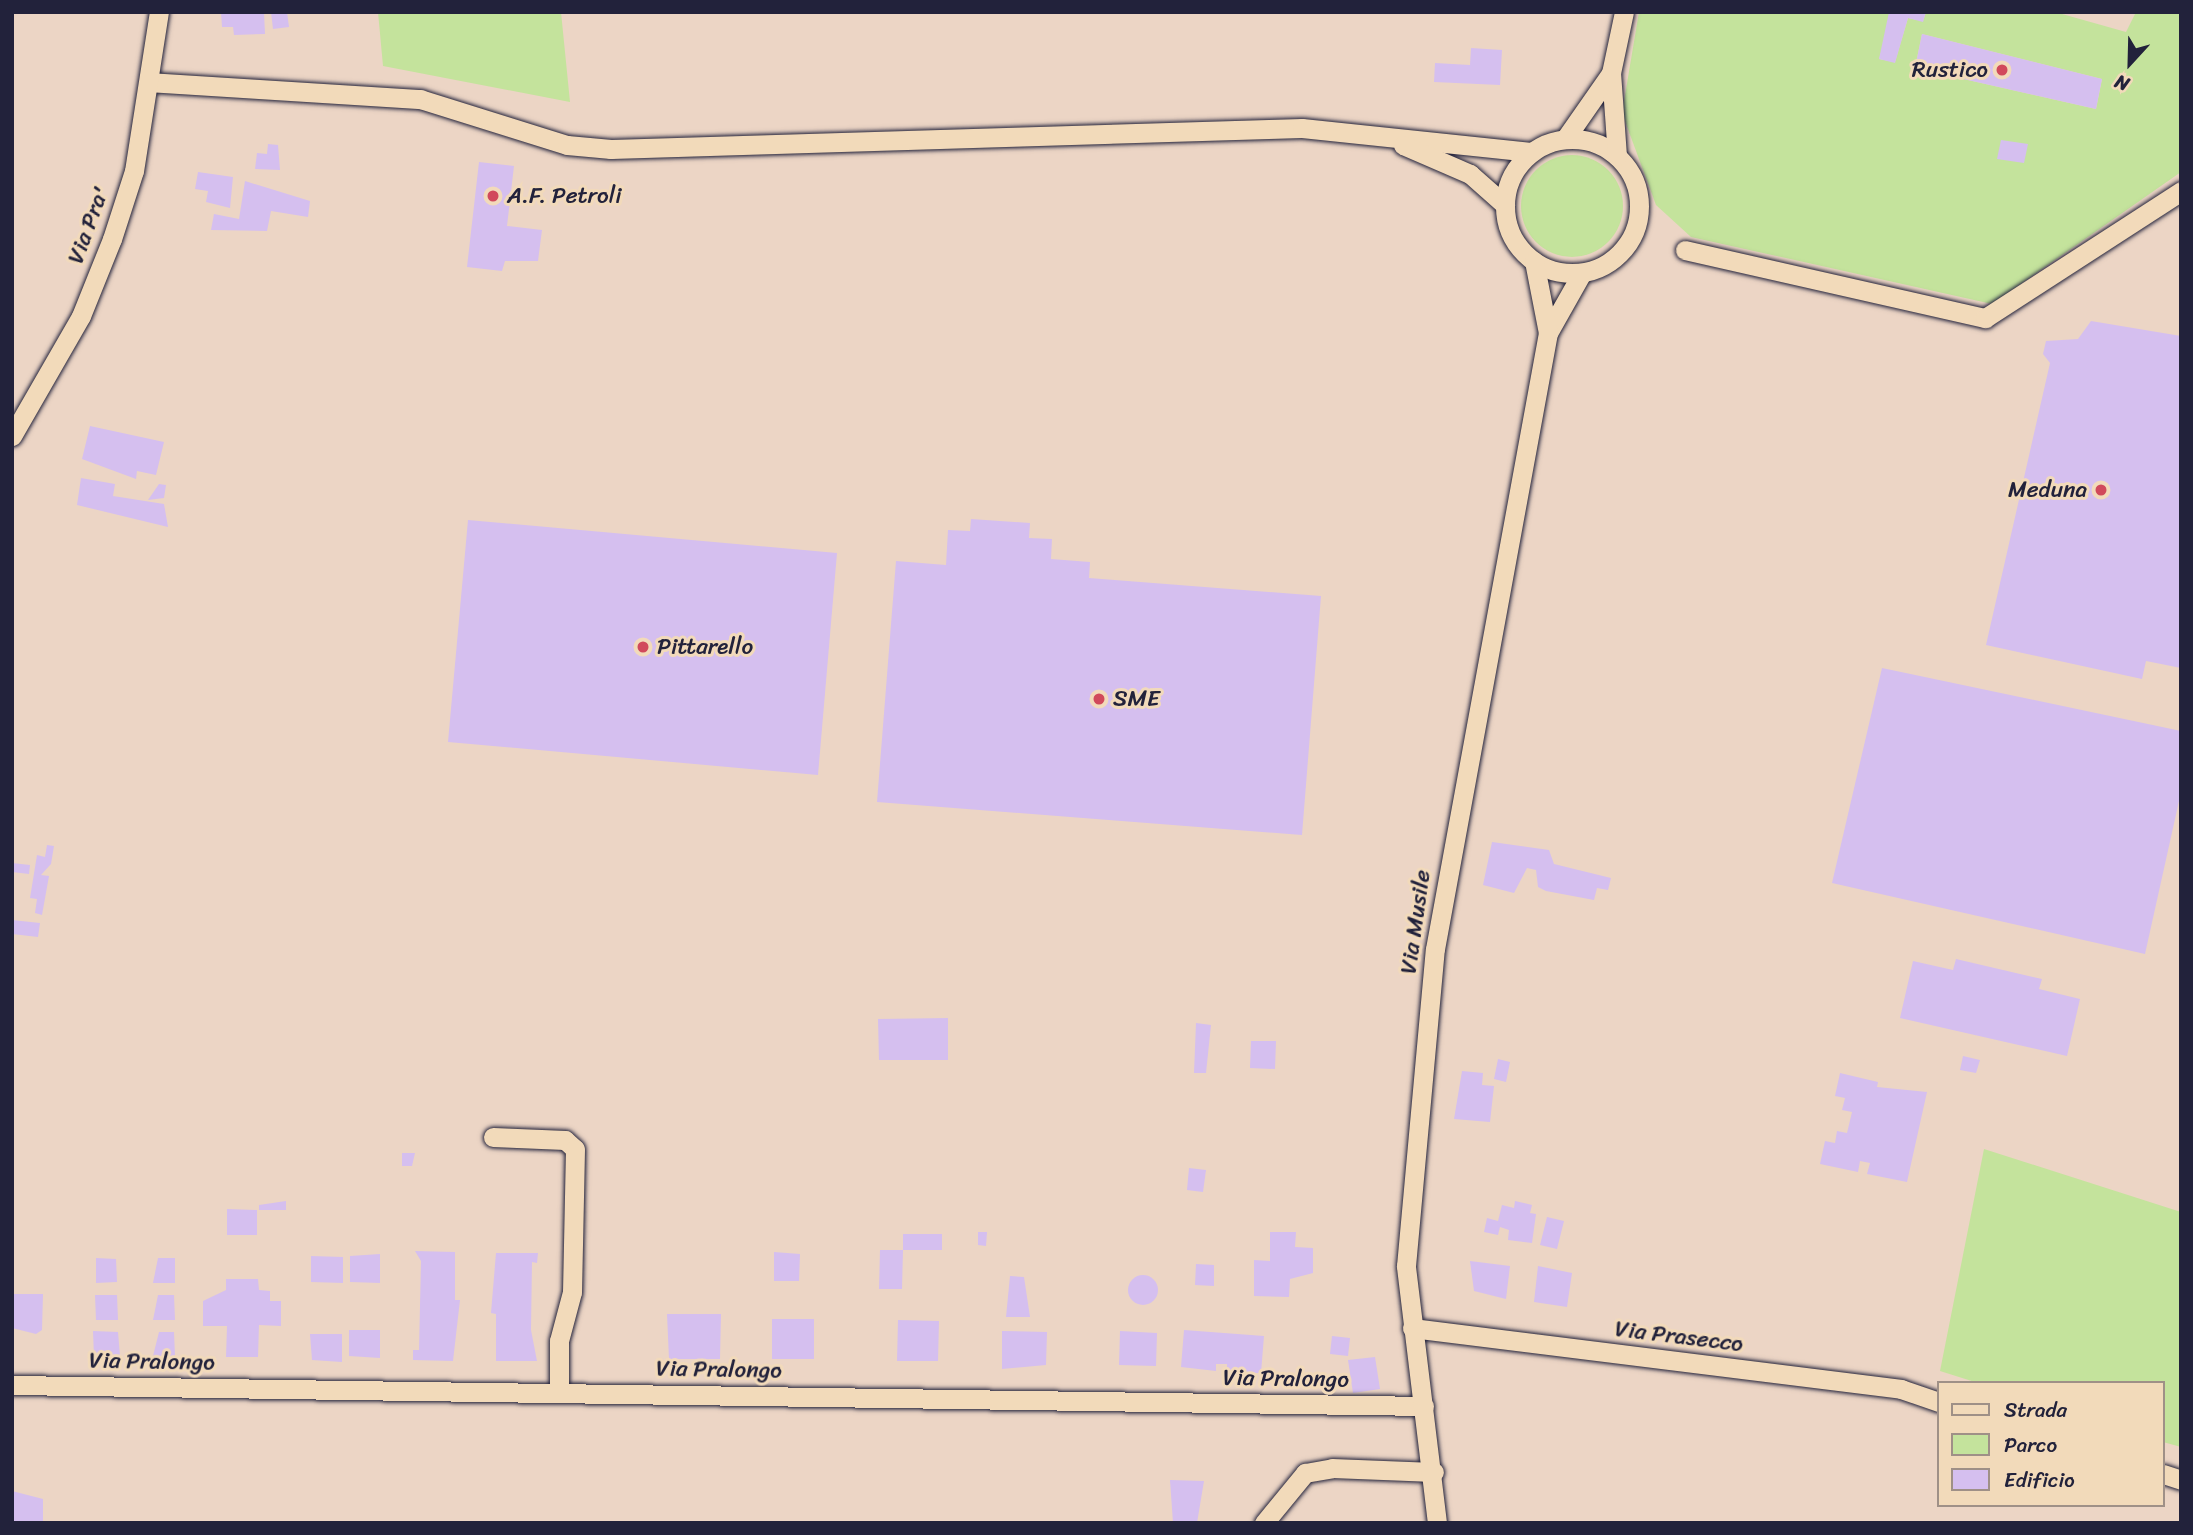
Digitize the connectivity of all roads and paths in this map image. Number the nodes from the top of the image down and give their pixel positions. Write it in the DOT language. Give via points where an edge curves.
graph roads {
  1 [pos="159,12"];
  2 [pos="1624,12"];
  3 [pos="1611,73"];
  4 [pos="149,82"];
  5 [pos="1392,139"];
  6 [pos="1565,139"];
  7 [pos="1531,152"];
  8 [pos="1617,156"];
  9 [pos="2181,191"];
  10 [pos="1505,205"];
  11 [pos="1685,250"];
  12 [pos="1534,261"];
  13 [pos="1583,273"];
  14 [pos="1548,334"];
  15 [pos="12,436"];
  16 [pos="493,1137"];
  17 [pos="1412,1328"];
  18 [pos="12,1385"];
  19 [pos="559,1392"];
  20 [pos="1938,1402"];
  21 [pos="1424,1406"];
  22 [pos="1434,1472"];
  23 [pos="1264,1523"];
  24 [pos="1437,1523"];
  1 -- 4 [label="street, Via Pra'"];
  2 -- 3 [label="street"];
  3 -- 6 [label="street"];
  3 -- 8 [label="street"];
  4 -- 5 [label="street" via="420,99 567,145 611,149 1289,128"];
  4 -- 15 [label="street, Via Pra'" via="134,171 113,239 81,316"];
  5 -- 7 [label="street"];
  5 -- 10 [label="street" via="1470,174"];
  6 -- 7 [label="street"];
  6 -- 8 [label="street" via="1593,142"];
  7 -- 10 [label="street" via="1512,176"];
  8 -- 13 [label="street" via="1636,183 1638,222 1620,254"];
  9 -- 11 [label="street" via="1985,318"];
  10 -- 12 [label="street" via="1511,233"];
  12 -- 13 [label="street"];
  12 -- 14 [label="street"];
  13 -- 14 [label="street"];
  14 -- 17 [label="street, Via Musile" via="1435,949 1406,1266"];
  16 -- 19 [label="street" via="565,1140 575,1149 572,1292 559,1341"];
  17 -- 20 [label="street, Via Prasecco" via="1901,1389"];
  17 -- 21 [label="street, Via Musile"];
  18 -- 19 [label="street, Via Pralongo"];
  19 -- 21 [label="street, Via Pralongo"];
  21 -- 22 [label="street, Via Musile"];
  22 -- 23 [label="street" via="1332,1468 1304,1473"];
  22 -- 24 [label="street, Via Musile"];
}
